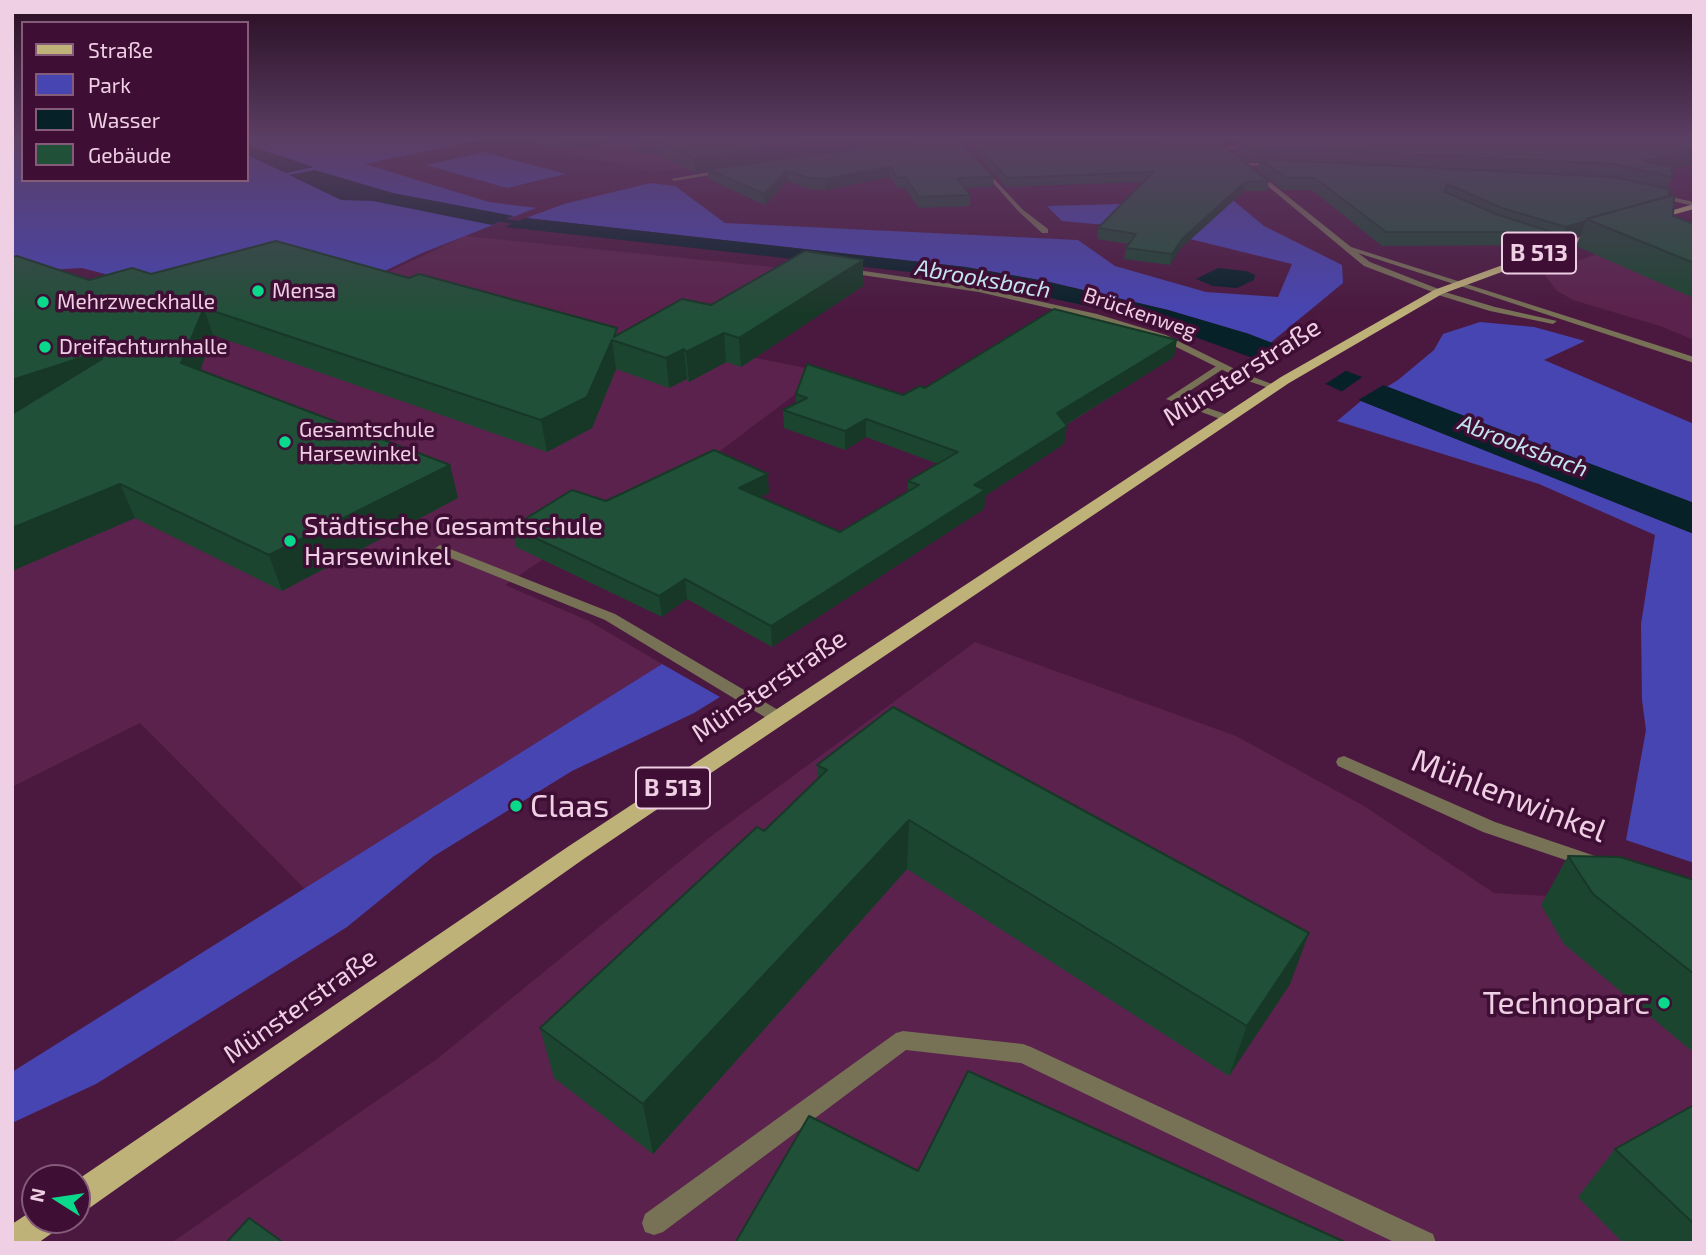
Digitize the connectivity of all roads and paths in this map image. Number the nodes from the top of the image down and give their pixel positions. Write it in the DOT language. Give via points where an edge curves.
graph roads {
  1 [pos="1009,198"];
  2 [pos="1285,198"];
  3 [pos="1664,198"];
  4 [pos="1694,205"];
  5 [pos="1645,220"];
  6 [pos="1609,230"];
  7 [pos="1045,231"];
  8 [pos="1522,234"];
  9 [pos="1564,245"];
  10 [pos="1345,246"];
  11 [pos="835,270"];
  12 [pos="1460,283"];
  13 [pos="1438,292"];
  14 [pos="1592,328"];
  15 [pos="1694,360"];
  16 [pos="1222,367"];
  17 [pos="1280,383"];
  18 [pos="1227,418"];
  19 [pos="440,549"];
  20 [pos="779,718"];
  21 [pos="1344,762"];
  22 [pos="1604,866"];
  23 [pos="91,1188"];
  24 [pos="654,1223"];
  25 [pos="1424,1243"];
  1 -- 7 [label="street"];
  2 -- 10 [label="street"];
  3 -- 4 [label="street"];
  4 -- 5 [label="main road"];
  6 -- 9 [label="main road, B 513"];
  8 -- 9 [label="street"];
  9 -- 12 [label="main road, B 513"];
  10 -- 12 [label="street"];
  10 -- 13 [label="street" via="1367,264"];
  11 -- 16 [label="street, Brückenweg" via="979,289 1094,316 1163,337"];
  12 -- 13 [label="main road, Münsterstraße / B 513"];
  12 -- 14 [label="street"];
  13 -- 14 [label="street" via="1493,309"];
  13 -- 17 [label="main road, Münsterstraße / B 513"];
  14 -- 15 [label="street"];
  16 -- 17 [label="street, Brückenweg"];
  16 -- 18 [label="street" via="1171,399"];
  17 -- 18 [label="main road, Münsterstraße / B 513"];
  18 -- 20 [label="main road, Münsterstraße / B 513"];
  19 -- 20 [label="street" via="610,617"];
  20 -- 23 [label="main road, Münsterstraße / B 513"];
  21 -- 22 [label="street, Mühlenwinkel" via="1489,827"];
  24 -- 25 [label="street" via="902,1040 1023,1054"];
}
